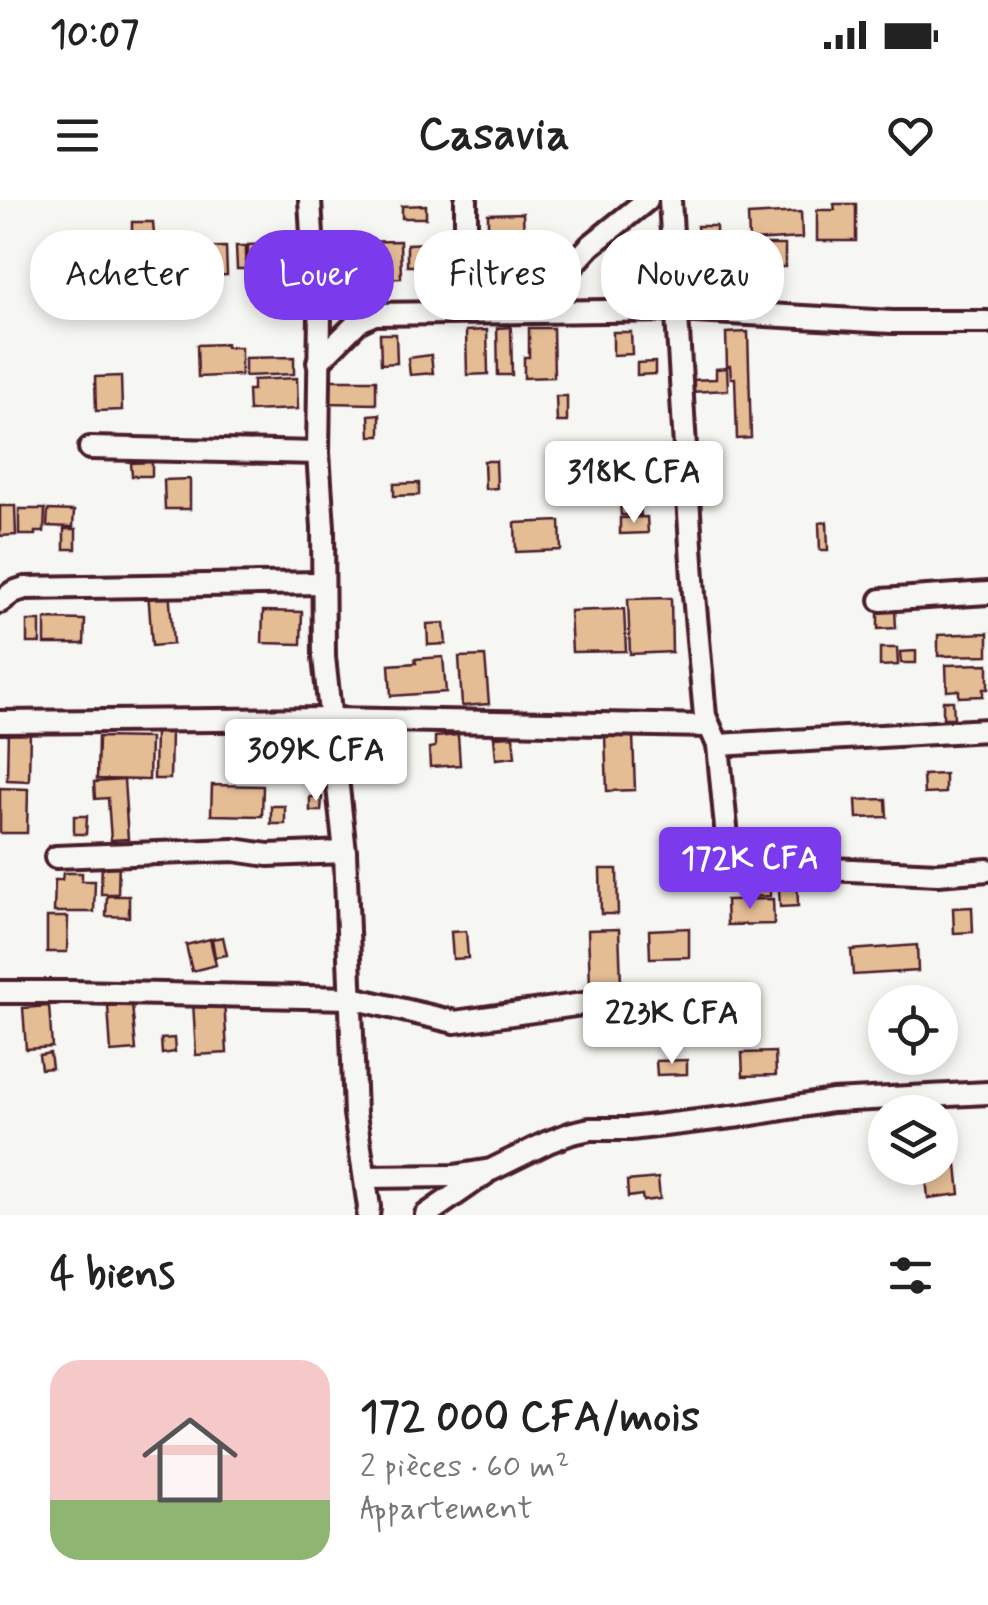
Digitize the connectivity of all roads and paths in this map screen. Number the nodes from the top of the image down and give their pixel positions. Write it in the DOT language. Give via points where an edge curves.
graph roads {
  1 [pos="310,200"];
  2 [pos="466,200"];
  3 [pos="647,200"];
  4 [pos="670,200"];
  5 [pos="466,230"];
  6 [pos="672,230"];
  7 [pos="581,256"];
  8 [pos="414,313"];
  9 [pos="784,316"];
  10 [pos="678,320"];
  11 [pos="988,322"];
  12 [pos="318,362"];
  13 [pos="90,448"];
  14 [pos="318,453"];
  15 [pos="322,583"];
  16 [pos="988,593"];
  17 [pos="881,600"];
  18 [pos="0,602"];
  19 [pos="331,718"];
  20 [pos="0,722"];
  21 [pos="988,730"];
  22 [pos="713,735"];
  23 [pos="345,852"];
  24 [pos="56,857"];
  25 [pos="988,870"];
  26 [pos="0,992"];
  27 [pos="352,998"];
  28 [pos="590,1003"];
  29 [pos="988,1093"];
  30 [pos="491,1170"];
  31 [pos="365,1177"];
  32 [pos="368,1215"];
  33 [pos="426,1215"];
  1 -- 12 [label="street"];
  2 -- 5 [label="street"];
  3 -- 7 [label="street"];
  4 -- 6 [label="street"];
  8 -- 12 [label="street" via="365,317"];
  9 -- 11 [label="street"];
  10 -- 22 [label="street" via="704,716"];
  12 -- 14 [label="street"];
  13 -- 14 [label="street"];
  14 -- 15 [label="street"];
  15 -- 18 [label="street" via="25,588"];
  15 -- 19 [label="street"];
  16 -- 17 [label="street"];
  19 -- 20 [label="street"];
  19 -- 22 [label="street"];
  19 -- 23 [label="street"];
  21 -- 22 [label="street"];
  22 -- 25 [label="street" via="728,848 738,864 938,874"];
  23 -- 24 [label="street"];
  23 -- 27 [label="street"];
  26 -- 27 [label="street"];
  27 -- 28 [label="street" via="455,1022"];
  27 -- 31 [label="street" via="355,1114"];
  29 -- 30 [label="street" via="832,1101 590,1129"];
  30 -- 31 [label="street"];
  30 -- 33 [label="street"];
  31 -- 32 [label="street"];
}
